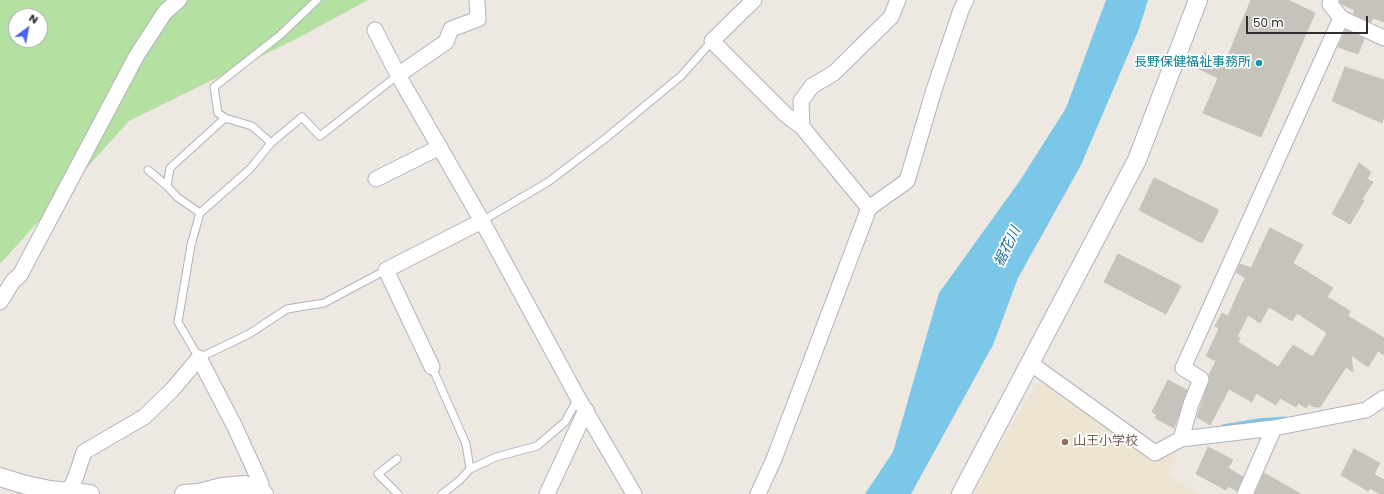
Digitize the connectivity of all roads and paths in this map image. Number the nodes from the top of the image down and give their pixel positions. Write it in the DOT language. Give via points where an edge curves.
graph roads {
  1 [pos="179,0"];
  2 [pos="317,0"];
  3 [pos="477,0"];
  4 [pos="754,0"];
  5 [pos="898,0"];
  6 [pos="966,0"];
  7 [pos="1198,0"];
  8 [pos="1331,0"];
  9 [pos="1341,18"];
  10 [pos="375,30"];
  11 [pos="1384,38"];
  12 [pos="712,41"];
  13 [pos="398,75"];
  14 [pos="225,118"];
  15 [pos="802,127"];
  16 [pos="271,143"];
  17 [pos="440,147"];
  18 [pos="148,170"];
  19 [pos="376,180"];
  20 [pos="166,186"];
  21 [pos="869,208"];
  22 [pos="200,213"];
  23 [pos="482,221"];
  24 [pos="386,270"];
  25 [pos="0,302"];
  26 [pos="199,358"];
  27 [pos="1030,363"];
  28 [pos="432,367"];
  29 [pos="1384,398"];
  30 [pos="582,404"];
  31 [pos="1274,428"];
  32 [pos="1181,439"];
  33 [pos="397,459"];
  34 [pos="470,469"];
  35 [pos="0,477"];
  36 [pos="21,490"];
  37 [pos="68,492"];
  38 [pos="262,492"];
  39 [pos="90,494"];
  40 [pos="184,494"];
  41 [pos="398,494"];
  42 [pos="444,494"];
  43 [pos="547,494"];
  44 [pos="634,494"];
  45 [pos="758,494"];
  46 [pos="961,494"];
  47 [pos="1245,494"];
  1 -- 25 [label="street" via="165,12 137,55 20,275 13,281"];
  2 -- 14 [label="lane" via="279,36 214,87 218,113"];
  3 -- 13 [label="street" via="478,19 451,29 446,42"];
  4 -- 12 [label="street"];
  5 -- 15 [label="street" via="891,17 834,73 812,86 801,101"];
  6 -- 21 [label="street" via="934,90 907,181"];
  7 -- 27 [label="street" via="1137,160"];
  8 -- 9 [label="street" via="1330,4"];
  9 -- 11 [label="street"];
  9 -- 32 [label="street" via="1183,368 1201,379"];
  10 -- 13 [label="street"];
  12 -- 15 [label="street" via="786,115"];
  12 -- 23 [label="lane" via="681,76 606,138 548,182"];
  13 -- 16 [label="lane" via="320,136 302,116"];
  13 -- 17 [label="street"];
  14 -- 16 [label="lane" via="252,126"];
  14 -- 20 [label="lane" via="170,168"];
  15 -- 21 [label="street"];
  16 -- 22 [label="lane" via="250,169"];
  17 -- 19 [label="street"];
  17 -- 23 [label="street"];
  18 -- 20 [label="lane"];
  20 -- 22 [label="lane"];
  21 -- 45 [label="street" via="774,459"];
  22 -- 26 [label="lane" via="191,245 178,322"];
  23 -- 24 [label="street"];
  23 -- 30 [label="street"];
  24 -- 26 [label="lane" via="324,303 287,309 250,334"];
  24 -- 28 [label="street"];
  26 -- 37 [label="street" via="144,418 84,452"];
  26 -- 38 [label="street" via="234,425 261,484"];
  27 -- 32 [label="street" via="1155,453"];
  27 -- 46 [label="street"];
  28 -- 34 [label="lane" via="466,444"];
  29 -- 31 [label="street" via="1366,410"];
  30 -- 34 [label="lane" via="537,446 496,457"];
  30 -- 43 [label="street"];
  30 -- 44 [label="street"];
  31 -- 32 [label="street"];
  31 -- 47 [label="street"];
  33 -- 41 [label="lane" via="378,474"];
  34 -- 42 [label="lane"];
  35 -- 36 [label="street"];
  36 -- 37 [label="street"];
  37 -- 39 [label="street"];
  38 -- 40 [label="street" via="245,486 230,486"];
}
